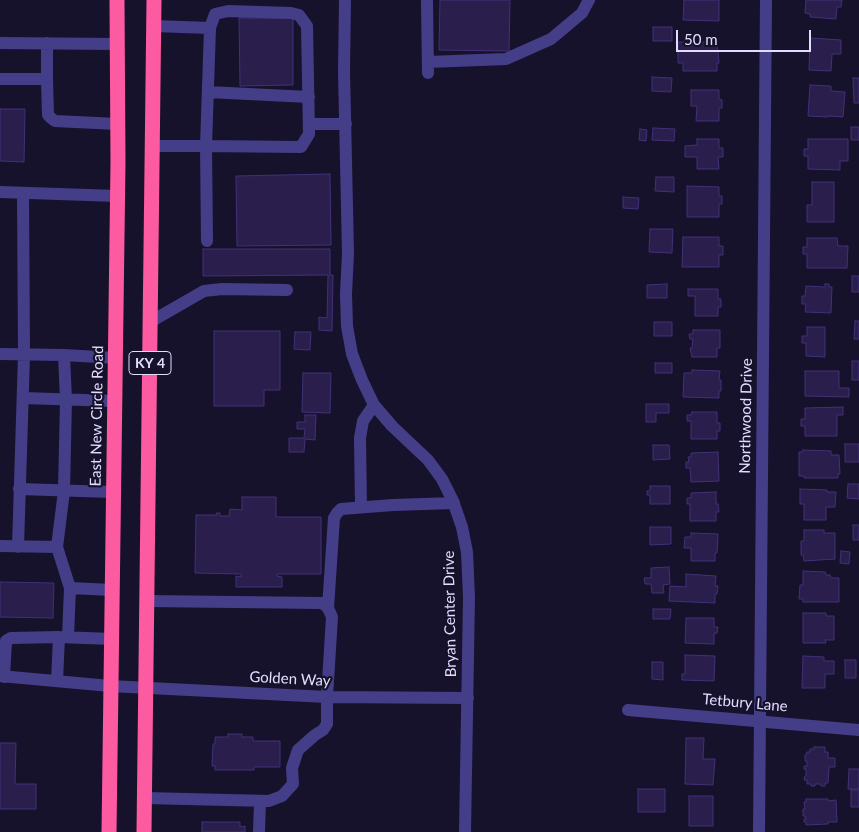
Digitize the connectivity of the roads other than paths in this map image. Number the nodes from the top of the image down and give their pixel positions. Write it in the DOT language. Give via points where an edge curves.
graph roads {
  1 [pos="117,0"];
  2 [pos="154,0"];
  3 [pos="345,0"];
  4 [pos="427,0"];
  5 [pos="589,0"];
  6 [pos="766,0"];
  7 [pos="154,26"];
  8 [pos="210,28"];
  9 [pos="0,42"];
  10 [pos="47,43"];
  11 [pos="117,44"];
  12 [pos="0,79"];
  13 [pos="47,79"];
  14 [pos="208,92"];
  15 [pos="309,97"];
  16 [pos="118,124"];
  17 [pos="310,124"];
  18 [pos="346,124"];
  19 [pos="152,146"];
  20 [pos="206,146"];
  21 [pos="0,192"];
  22 [pos="23,193"];
  23 [pos="117,196"];
  24 [pos="207,241"];
  25 [pos="287,290"];
  26 [pos="150,322"];
  27 [pos="0,354"];
  28 [pos="24,355"];
  29 [pos="64,355"];
  30 [pos="115,358"];
  31 [pos="23,398"];
  32 [pos="66,400"];
  33 [pos="114,401"];
  34 [pos="374,405"];
  35 [pos="19,489"];
  36 [pos="64,491"];
  37 [pos="113,492"];
  38 [pos="454,503"];
  39 [pos="361,507"];
  40 [pos="0,546"];
  41 [pos="18,546"];
  42 [pos="57,547"];
  43 [pos="70,588"];
  44 [pos="112,590"];
  45 [pos="147,601"];
  46 [pos="328,608"];
  47 [pos="64,637"];
  48 [pos="112,638"];
  49 [pos="2,677"];
  50 [pos="56,681"];
  51 [pos="110,686"];
  52 [pos="146,688"];
  53 [pos="327,697"];
  54 [pos="468,698"];
  55 [pos="628,710"];
  56 [pos="760,720"];
  57 [pos="859,730"];
  58 [pos="145,798"];
  59 [pos="260,800"];
  60 [pos="109,832"];
  61 [pos="144,832"];
  62 [pos="259,832"];
  63 [pos="465,832"];
  64 [pos="759,832"];
  1 -- 11 [label="highway, East New Circle Road / KY 4"];
  2 -- 7 [label="highway, KY 4"];
  3 -- 18 [label="street, Bryan Center Drive"];
  4 -- 5 [label="street" via="428,68 506,59 551,39 582,13"];
  6 -- 56 [label="street, Northwood Drive"];
  7 -- 8 [label="street"];
  7 -- 19 [label="highway, KY 4"];
  8 -- 14 [label="street"];
  8 -- 15 [label="street" via="215,14 228,11 299,15 307,26"];
  9 -- 10 [label="street"];
  10 -- 11 [label="street"];
  10 -- 13 [label="street"];
  11 -- 16 [label="highway, East New Circle Road / KY 4"];
  12 -- 13 [label="street"];
  13 -- 16 [label="street" via="48,114 55,121"];
  14 -- 15 [label="street"];
  14 -- 20 [label="street"];
  15 -- 17 [label="street"];
  16 -- 23 [label="highway, East New Circle Road / KY 4"];
  17 -- 18 [label="street"];
  17 -- 20 [label="street" via="310,134 301,147"];
  18 -- 34 [label="street, Bryan Center Drive" via="347,326 352,354"];
  19 -- 20 [label="street"];
  19 -- 26 [label="highway, KY 4"];
  20 -- 24 [label="street"];
  21 -- 22 [label="street"];
  22 -- 23 [label="street"];
  22 -- 28 [label="street"];
  23 -- 30 [label="highway, East New Circle Road / KY 4"];
  25 -- 26 [label="street" via="204,290"];
  26 -- 45 [label="highway, KY 4"];
  27 -- 28 [label="street"];
  28 -- 29 [label="street"];
  28 -- 31 [label="street"];
  29 -- 30 [label="street"];
  29 -- 32 [label="street"];
  30 -- 33 [label="highway, East New Circle Road / KY 4"];
  31 -- 32 [label="street"];
  31 -- 35 [label="street"];
  32 -- 33 [label="street"];
  32 -- 36 [label="street"];
  33 -- 37 [label="highway, East New Circle Road / KY 4"];
  34 -- 38 [label="street, Bryan Center Drive" via="428,460"];
  34 -- 39 [label="street" via="363,421 360,438"];
  35 -- 36 [label="street"];
  35 -- 41 [label="street"];
  36 -- 37 [label="street"];
  36 -- 42 [label="street"];
  37 -- 44 [label="highway, East New Circle Road / KY 4"];
  38 -- 39 [label="street"];
  38 -- 54 [label="street, Bryan Center Drive" via="467,552"];
  39 -- 46 [label="street" via="341,509 334,518"];
  40 -- 41 [label="street"];
  41 -- 42 [label="street"];
  42 -- 43 [label="street"];
  43 -- 44 [label="street"];
  43 -- 47 [label="street"];
  44 -- 48 [label="highway, East New Circle Road / KY 4"];
  45 -- 46 [label="street" via="322,603"];
  45 -- 52 [label="highway, KY 4"];
  46 -- 53 [label="street" via="332,617"];
  47 -- 48 [label="street"];
  47 -- 49 [label="street" via="11,638 6,641"];
  47 -- 50 [label="street"];
  48 -- 51 [label="highway, East New Circle Road / KY 4"];
  49 -- 50 [label="street, Golden Way"];
  50 -- 51 [label="street, Golden Way"];
  51 -- 52 [label="street, Golden Way"];
  51 -- 60 [label="highway, East New Circle Road / KY 4"];
  52 -- 53 [label="street, Golden Way"];
  52 -- 58 [label="highway, KY 4"];
  53 -- 54 [label="street, Golden Way"];
  53 -- 59 [label="street" via="327,724 298,750 292,768 293,784 282,796"];
  54 -- 63 [label="street, Bryan Center Drive"];
  55 -- 56 [label="street, Tetbury Lane"];
  56 -- 57 [label="street, Tetbury Lane"];
  56 -- 64 [label="street, Northwood Drive"];
  58 -- 59 [label="street"];
  58 -- 61 [label="highway, KY 4"];
  59 -- 62 [label="street"];
}
